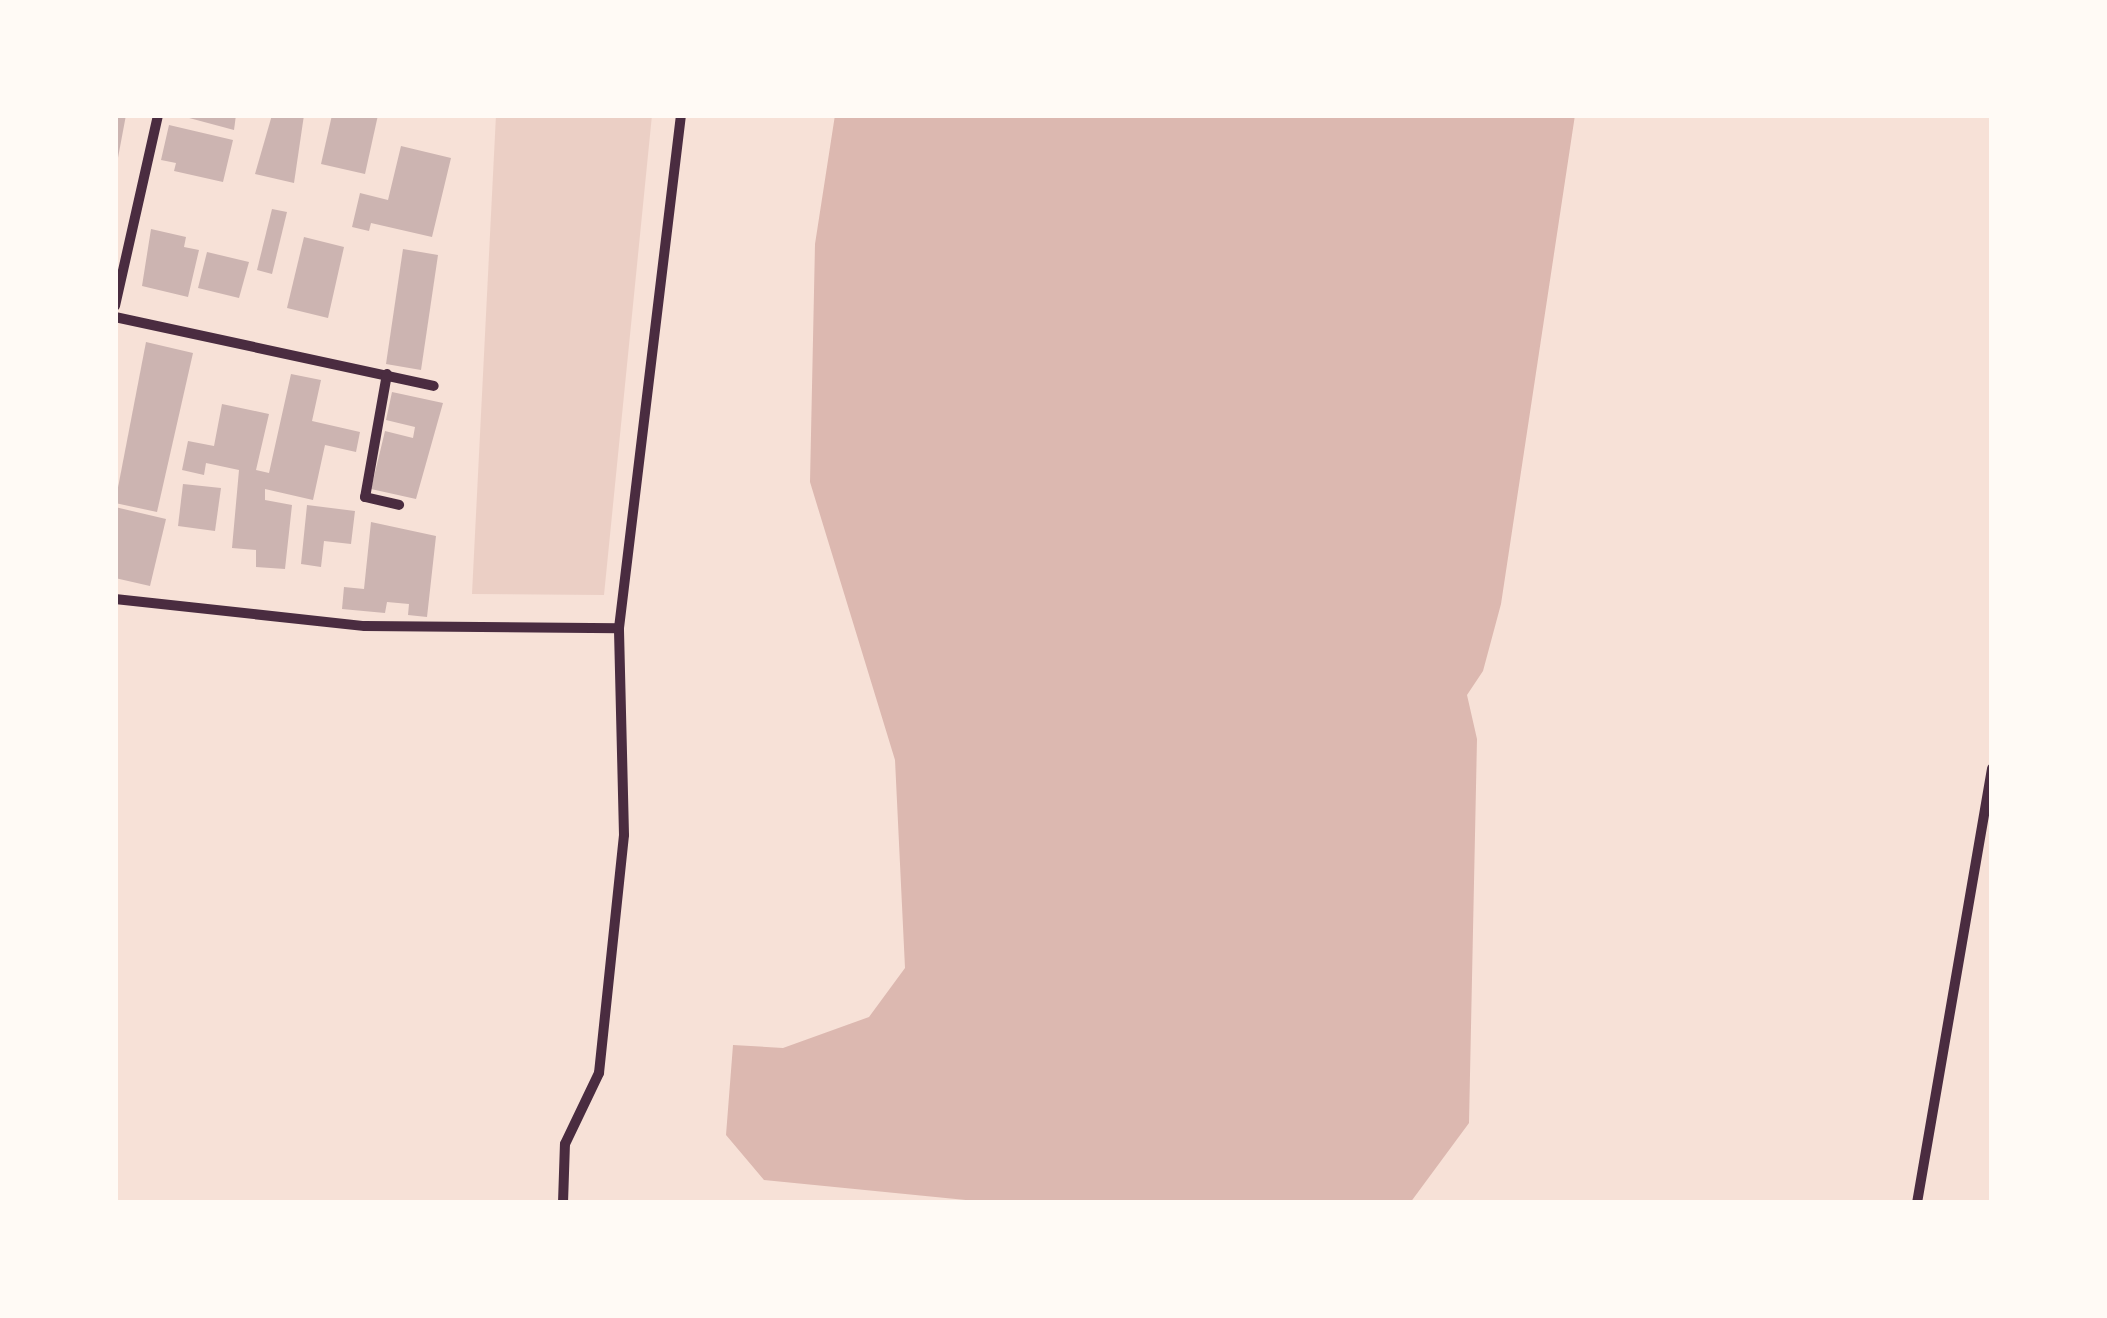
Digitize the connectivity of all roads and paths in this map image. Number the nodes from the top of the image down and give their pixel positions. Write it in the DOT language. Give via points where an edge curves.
graph roads {
  1 [pos="158,115"];
  2 [pos="682,115"];
  3 [pos="115,306"];
  4 [pos="115,317"];
  5 [pos="386,374"];
  6 [pos="434,386"];
  7 [pos="400,504"];
  8 [pos="115,599"];
  9 [pos="619,628"];
  10 [pos="1992,768"];
  11 [pos="562,1203"];
  12 [pos="1917,1203"];
  1 -- 3 [label="street"];
  2 -- 9 [label="street"];
  4 -- 5 [label="street"];
  5 -- 6 [label="street"];
  5 -- 7 [label="street" via="364,497"];
  8 -- 9 [label="street" via="365,626"];
  9 -- 11 [label="street" via="624,835 599,1073 565,1144"];
  10 -- 12 [label="street"];
}
